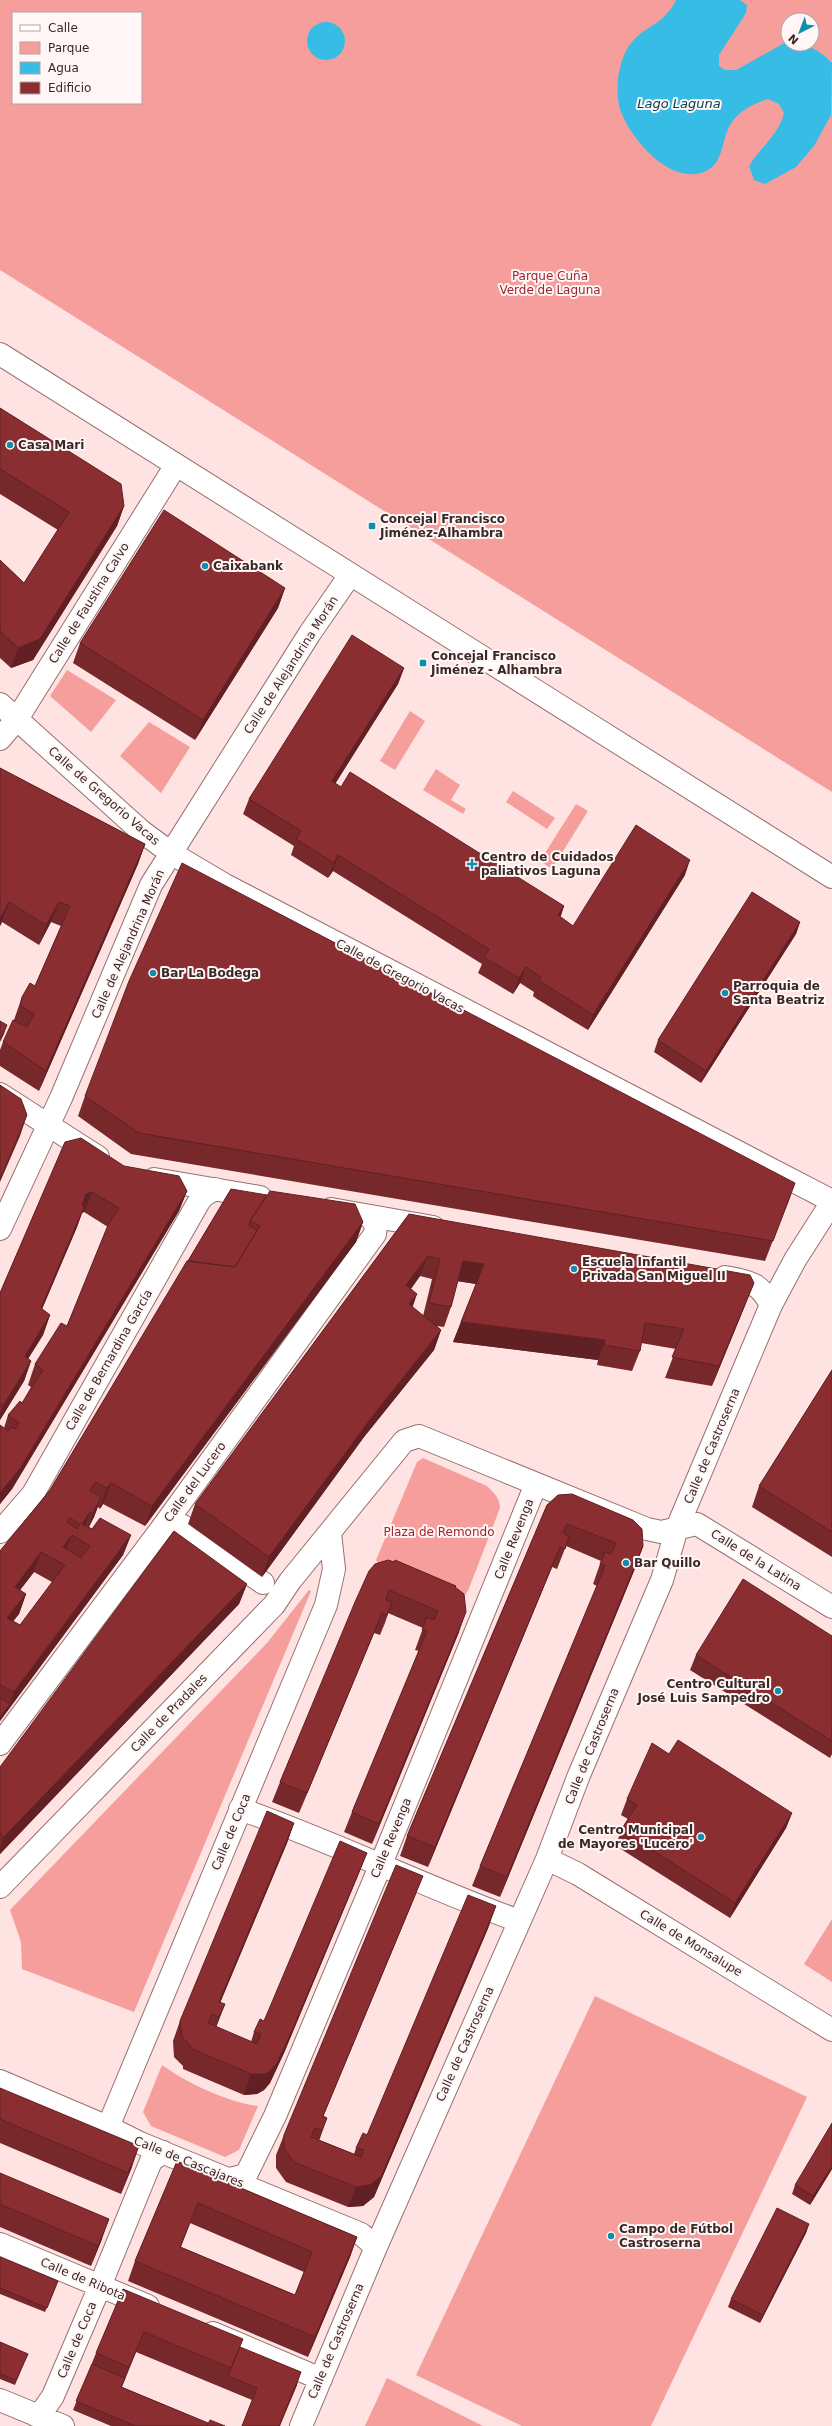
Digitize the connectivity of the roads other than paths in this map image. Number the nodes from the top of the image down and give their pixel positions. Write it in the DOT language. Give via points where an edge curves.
graph roads {
  1 [pos="0,354"];
  2 [pos="176,465"];
  3 [pos="350,575"];
  4 [pos="0,704"];
  5 [pos="17,719"];
  6 [pos="0,739"];
  7 [pos="171,853"];
  8 [pos="832,877"];
  9 [pos="0,1094"];
  10 [pos="49,1124"];
  11 [pos="215,1189"];
  12 [pos="277,1200"];
  13 [pos="832,1202"];
  14 [pos="308,1205"];
  15 [pos="370,1216"];
  16 [pos="0,1229"];
  17 [pos="456,1231"];
  18 [pos="706,1274"];
  19 [pos="771,1305"];
  20 [pos="536,1484"];
  21 [pos="183,1526"];
  22 [pos="677,1528"];
  23 [pos="0,1532"];
  24 [pos="330,1533"];
  25 [pos="263,1583"];
  26 [pos="832,1607"];
  27 [pos="0,1744"];
  28 [pos="240,1808"];
  29 [pos="547,1859"];
  30 [pos="381,1864"];
  31 [pos="0,1888"];
  32 [pos="519,1921"];
  33 [pos="832,2030"];
  34 [pos="0,2081"];
  35 [pos="108,2127"];
  36 [pos="162,2152"];
  37 [pos="230,2178"];
  38 [pos="0,2244"];
  39 [pos="376,2246"];
  40 [pos="100,2286"];
  41 [pos="167,2314"];
  42 [pos="196,2326"];
  43 [pos="320,2379"];
  44 [pos="0,2400"];
  45 [pos="34,2415"];
  46 [pos="63,2426"];
  47 [pos="301,2426"];
  1 -- 2 [label="street"];
  2 -- 3 [label="street"];
  2 -- 5 [label="street, Calle de Faustina Calvo"];
  3 -- 7 [label="street, Calle de Alejandrina Morán" via="310,633"];
  3 -- 8 [label="street"];
  4 -- 5 [label="street, Calle de Gregorio Vacas"];
  5 -- 6 [label="street, Calle de Faustina Calvo"];
  5 -- 7 [label="street, Calle de Gregorio Vacas" via="140,831"];
  7 -- 10 [label="street, Calle de Alejandrina Morán" via="151,885"];
  7 -- 13 [label="street, Calle de Gregorio Vacas" via="232,889"];
  9 -- 10 [label="street"];
  10 -- 11 [label="street" via="127,1172"];
  10 -- 16 [label="street, Calle de Alejandrina Morán"];
  11 -- 12 [label="street"];
  11 -- 23 [label="street, Calle de Bernardina García" via="203,1196 198,1203 33,1494"];
  13 -- 19 [label="street, Calle de Castroserna" via="795,1260"];
  14 -- 15 [label="street"];
  15 -- 17 [label="street"];
  15 -- 27 [label="street, Calle del Lucero" via="376,1226 375,1234 162,1528"];
  18 -- 19 [label="street" via="763,1289"];
  19 -- 22 [label="street, Calle de Castroserna"];
  20 -- 22 [label="street" via="647,1529 661,1532"];
  20 -- 24 [label="street" via="419,1436 404,1441"];
  20 -- 30 [label="street, Calle Revenga"];
  21 -- 25 [label="street"];
  22 -- 26 [label="street, Calle de la Latina" via="697,1524"];
  22 -- 29 [label="street, Calle de Castroserna" via="662,1580"];
  24 -- 28 [label="street, Calle de Coca" via="334,1568 326,1605"];
  24 -- 31 [label="street, Calle de Pradales" via="290,1581 274,1605"];
  28 -- 30 [label="street"];
  28 -- 35 [label="street, Calle de Coca"];
  29 -- 32 [label="street, Calle de Castroserna"];
  29 -- 33 [label="street, Calle de Monsalupe" via="578,1874"];
  30 -- 32 [label="street" via="489,1911"];
  30 -- 37 [label="street, Calle Revenga" via="257,2154 246,2175"];
  32 -- 39 [label="street, Calle de Castroserna"];
  34 -- 35 [label="street, Calle de Cascajares"];
  35 -- 36 [label="street, Calle de Cascajares"];
  36 -- 37 [label="street, Calle de Cascajares"];
  36 -- 40 [label="street, Calle de Coca" via="151,2161"];
  37 -- 39 [label="street, Calle de Cascajares" via="361,2234"];
  38 -- 40 [label="street, Calle de Ribota"];
  39 -- 43 [label="street, Calle de Castroserna"];
  40 -- 41 [label="street, Calle de Ribota"];
  40 -- 45 [label="street, Calle de Coca" via="53,2396 42,2412"];
  42 -- 43 [label="street"];
  43 -- 47 [label="street, Calle de Castroserna"];
  44 -- 45 [label="street"];
  45 -- 46 [label="street"];
}
